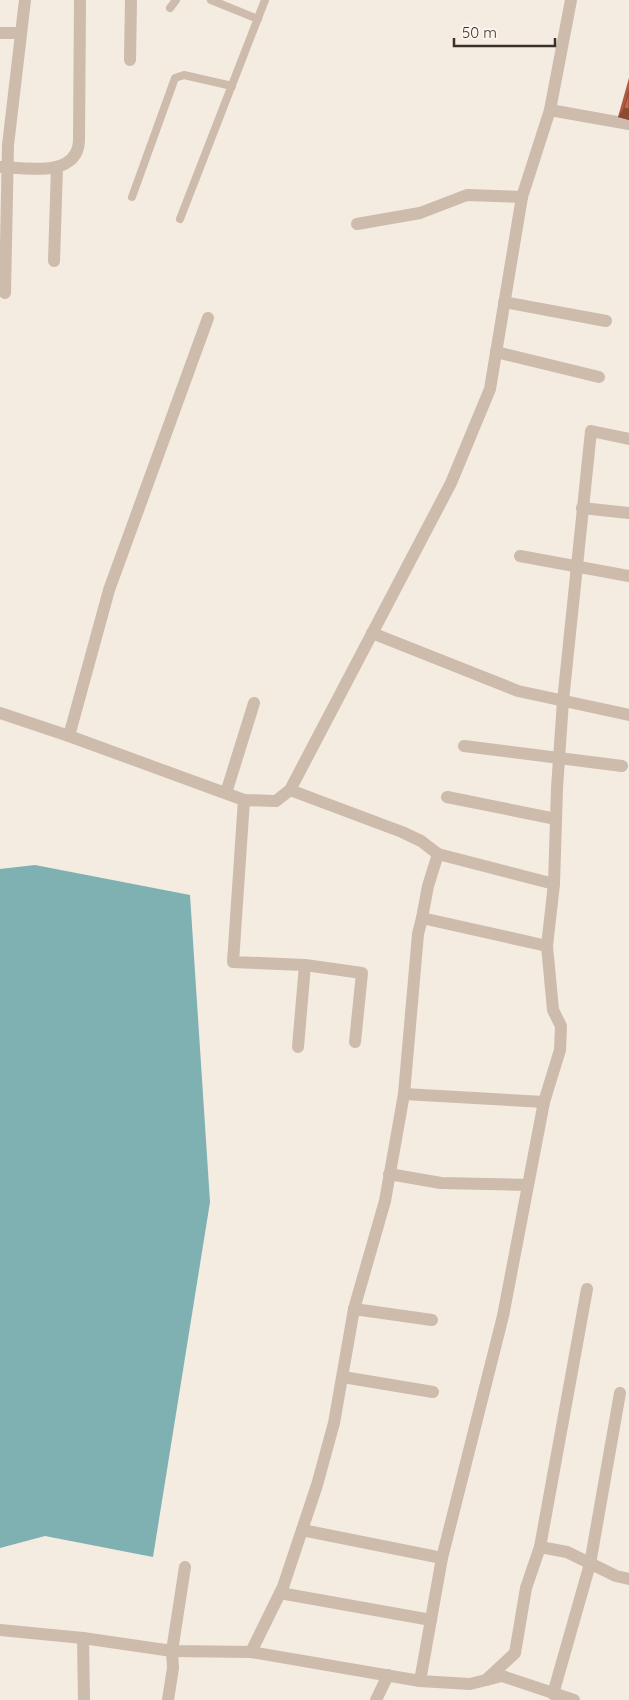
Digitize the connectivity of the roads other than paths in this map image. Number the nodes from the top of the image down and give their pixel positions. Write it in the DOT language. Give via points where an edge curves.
graph roads {
  1 [pos="25,0"];
  2 [pos="80,0"];
  3 [pos="131,0"];
  4 [pos="176,0"];
  5 [pos="211,0"];
  6 [pos="265,0"];
  7 [pos="571,0"];
  8 [pos="170,8"];
  9 [pos="258,19"];
  10 [pos="0,33"];
  11 [pos="21,33"];
  12 [pos="130,60"];
  13 [pos="232,86"];
  14 [pos="550,110"];
  15 [pos="629,124"];
  16 [pos="4,167"];
  17 [pos="57,167"];
  18 [pos="132,196"];
  19 [pos="522,197"];
  20 [pos="180,219"];
  21 [pos="357,224"];
  22 [pos="54,261"];
  23 [pos="5,293"];
  24 [pos="504,302"];
  25 [pos="208,318"];
  26 [pos="606,321"];
  27 [pos="496,352"];
  28 [pos="599,377"];
  29 [pos="629,439"];
  30 [pos="582,508"];
  31 [pos="629,514"];
  32 [pos="520,556"];
  33 [pos="578,566"];
  34 [pos="629,576"];
  35 [pos="372,633"];
  36 [pos="563,701"];
  37 [pos="254,702"];
  38 [pos="0,713"];
  39 [pos="629,715"];
  40 [pos="69,736"];
  41 [pos="464,746"];
  42 [pos="559,760"];
  43 [pos="622,766"];
  44 [pos="290,790"];
  45 [pos="226,793"];
  46 [pos="447,797"];
  47 [pos="244,800"];
  48 [pos="556,819"];
  49 [pos="438,854"];
  50 [pos="554,884"];
  51 [pos="422,918"];
  52 [pos="547,946"];
  53 [pos="305,965"];
  54 [pos="354,1042"];
  55 [pos="298,1047"];
  56 [pos="404,1094"];
  57 [pos="544,1102"];
  58 [pos="390,1174"];
  59 [pos="527,1185"];
  60 [pos="587,1289"];
  61 [pos="354,1309"];
  62 [pos="432,1320"];
  63 [pos="343,1377"];
  64 [pos="433,1392"];
  65 [pos="620,1393"];
  66 [pos="302,1530"];
  67 [pos="540,1547"];
  68 [pos="442,1558"];
  69 [pos="590,1564"];
  70 [pos="185,1567"];
  71 [pos="629,1579"];
  72 [pos="280,1593"];
  73 [pos="431,1620"];
  74 [pos="0,1630"];
  75 [pos="83,1638"];
  76 [pos="172,1652"];
  77 [pos="251,1652"];
  78 [pos="388,1675"];
  79 [pos="486,1680"];
  80 [pos="420,1681"];
  81 [pos="553,1694"];
  82 [pos="84,1700"];
  83 [pos="168,1700"];
  84 [pos="376,1700"];
  85 [pos="574,1700"];
  1 -- 11 [label="street"];
  2 -- 17 [label="street" via="78,146 71,162"];
  3 -- 12 [label="street"];
  4 -- 8 [label="lane"];
  5 -- 9 [label="lane"];
  6 -- 9 [label="lane"];
  7 -- 14 [label="street"];
  9 -- 13 [label="lane"];
  10 -- 11 [label="street"];
  11 -- 16 [label="street"];
  13 -- 18 [label="lane" via="184,75 175,78"];
  13 -- 20 [label="lane"];
  14 -- 15 [label="street"];
  14 -- 19 [label="street"];
  16 -- 17 [label="street"];
  16 -- 23 [label="street"];
  17 -- 22 [label="street"];
  19 -- 21 [label="street" via="467,195 420,213"];
  19 -- 24 [label="street"];
  24 -- 26 [label="street"];
  24 -- 27 [label="street"];
  25 -- 40 [label="street" via="112,582"];
  27 -- 28 [label="street"];
  27 -- 35 [label="street" via="490,389 451,483"];
  29 -- 30 [label="street" via="592,431"];
  30 -- 31 [label="street"];
  30 -- 33 [label="street"];
  32 -- 33 [label="street"];
  33 -- 34 [label="street"];
  33 -- 36 [label="street"];
  35 -- 36 [label="street" via="518,691"];
  35 -- 44 [label="street"];
  36 -- 39 [label="street"];
  36 -- 42 [label="street"];
  37 -- 45 [label="street"];
  38 -- 40 [label="street"];
  40 -- 45 [label="street"];
  41 -- 42 [label="street"];
  42 -- 43 [label="street"];
  42 -- 48 [label="street"];
  44 -- 47 [label="street" via="276,801"];
  44 -- 49 [label="street" via="402,832"];
  45 -- 47 [label="street"];
  46 -- 48 [label="street"];
  47 -- 53 [label="street" via="233,962"];
  48 -- 50 [label="street"];
  49 -- 50 [label="street"];
  49 -- 51 [label="street"];
  50 -- 52 [label="street"];
  51 -- 52 [label="street"];
  51 -- 56 [label="street"];
  52 -- 57 [label="street" via="552,1010 561,1026 560,1050"];
  53 -- 54 [label="street" via="362,973"];
  53 -- 55 [label="street"];
  56 -- 57 [label="street"];
  56 -- 58 [label="street"];
  57 -- 59 [label="street"];
  58 -- 59 [label="street" via="441,1183"];
  58 -- 61 [label="street"];
  59 -- 68 [label="street" via="503,1316"];
  60 -- 67 [label="street"];
  61 -- 62 [label="street"];
  61 -- 63 [label="street"];
  63 -- 64 [label="street"];
  63 -- 66 [label="street" via="334,1423"];
  65 -- 69 [label="street"];
  66 -- 68 [label="street"];
  66 -- 72 [label="street"];
  67 -- 69 [label="street" via="566,1552"];
  67 -- 79 [label="street" via="526,1588 515,1653"];
  68 -- 73 [label="street"];
  69 -- 71 [label="street"];
  69 -- 81 [label="street"];
  70 -- 76 [label="street"];
  72 -- 73 [label="street"];
  72 -- 77 [label="street"];
  73 -- 80 [label="street"];
  74 -- 75 [label="street"];
  75 -- 76 [label="street"];
  75 -- 82 [label="street"];
  76 -- 77 [label="street"];
  76 -- 83 [label="street"];
  77 -- 78 [label="street"];
  78 -- 80 [label="street"];
  78 -- 84 [label="street"];
  79 -- 80 [label="street" via="470,1684"];
  79 -- 81 [label="street" via="502,1676"];
  81 -- 85 [label="street"];
}
